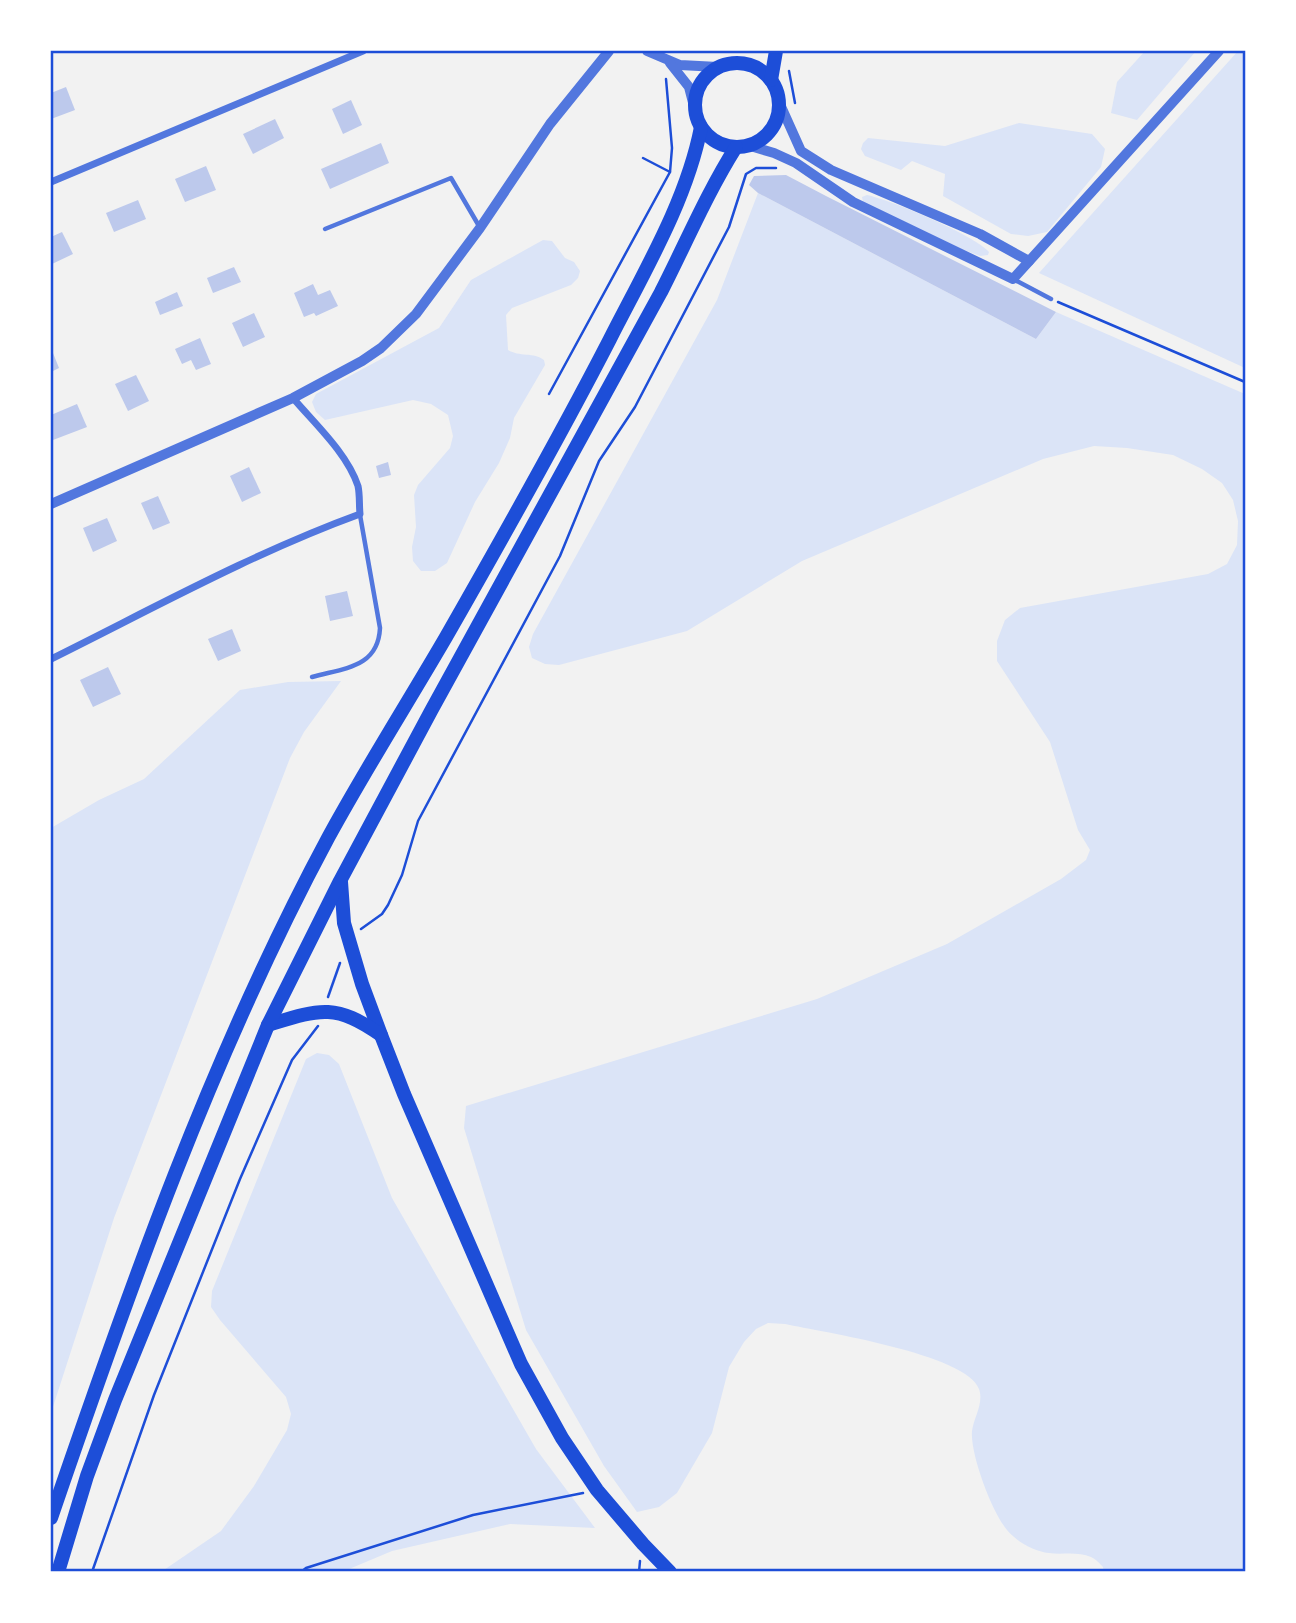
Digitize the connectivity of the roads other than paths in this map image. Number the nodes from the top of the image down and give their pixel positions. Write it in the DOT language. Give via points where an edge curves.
graph roads {
  1 [pos="363,51"];
  2 [pos="609,51"];
  3 [pos="647,51"];
  4 [pos="738,51"];
  5 [pos="776,51"];
  6 [pos="1219,51"];
  7 [pos="670,63"];
  8 [pos="723,65"];
  9 [pos="771,80"];
  10 [pos="779,102"];
  11 [pos="699,120"];
  12 [pos="741,146"];
  13 [pos="51,182"];
  14 [pos="480,228"];
  15 [pos="325,229"];
  16 [pos="1029,261"];
  17 [pos="1013,279"];
  18 [pos="1051,299"];
  19 [pos="293,398"];
  20 [pos="51,504"];
  21 [pos="360,514"];
  22 [pos="51,659"];
  23 [pos="312,677"];
  24 [pos="340,881"];
  25 [pos="268,1025"];
  26 [pos="381,1035"];
  27 [pos="51,1518"];
  28 [pos="58,1572"];
  29 [pos="670,1572"];
  1 -- 13 [label="street"];
  2 -- 14 [label="street" via="551,124"];
  3 -- 7 [label="street"];
  4 -- 8 [label="main road"];
  5 -- 9 [label="main road"];
  6 -- 16 [label="street"];
  7 -- 8 [label="street"];
  7 -- 11 [label="street" via="690,87"];
  8 -- 9 [label="main road" via="752,66"];
  8 -- 11 [label="main road" via="699,87 695,100"];
  9 -- 10 [label="main road"];
  10 -- 12 [label="main road" via="767,134"];
  10 -- 16 [label="street" via="801,151 815,160 980,234"];
  11 -- 12 [label="main road" via="716,141"];
  11 -- 27 [label="main road" via="687,181 584,390 328,839 269,957 191,1136"];
  12 -- 17 [label="street" via="796,163 853,202"];
  12 -- 24 [label="main road" via="715,180 661,292"];
  14 -- 15 [label="lane" via="451,178"];
  14 -- 19 [label="street" via="398,333 362,361"];
  16 -- 17 [label="street"];
  17 -- 18 [label="lane"];
  19 -- 20 [label="street"];
  19 -- 21 [label="street" via="347,466 358,488"];
  21 -- 22 [label="street" via="323,527"];
  21 -- 23 [label="lane" via="379,643 374,654 361,663"];
  24 -- 25 [label="main road"];
  24 -- 26 [label="main road" via="344,923"];
  25 -- 26 [label="main road" via="323,1010 343,1013"];
  25 -- 28 [label="main road" via="115,1400"];
  26 -- 29 [label="main road" via="521,1364 597,1490"];
}
